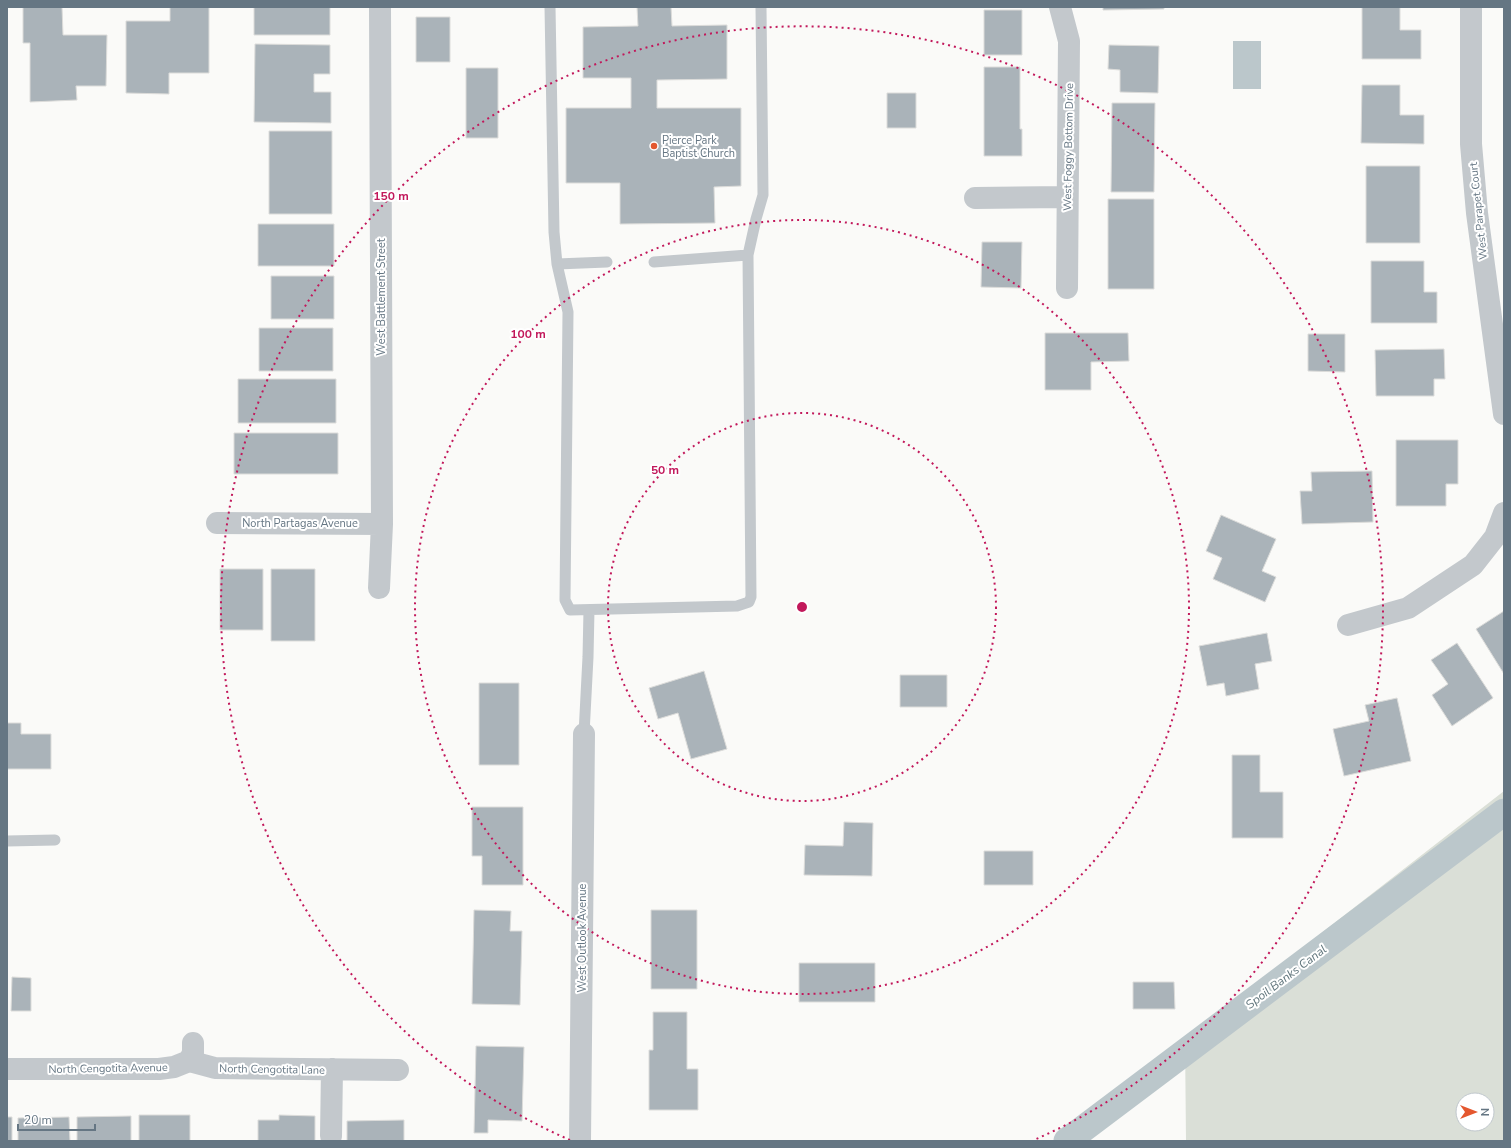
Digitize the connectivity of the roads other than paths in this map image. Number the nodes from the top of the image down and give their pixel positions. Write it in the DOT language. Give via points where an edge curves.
graph roads {
  1 [pos="380,7"];
  2 [pos="550,7"];
  3 [pos="761,7"];
  4 [pos="1060,7"];
  5 [pos="1471,7"];
  6 [pos="1067,196"];
  7 [pos="975,198"];
  8 [pos="748,255"];
  9 [pos="607,262"];
  10 [pos="654,262"];
  11 [pos="557,264"];
  12 [pos="1067,288"];
  13 [pos="1504,414"];
  14 [pos="1504,513"];
  15 [pos="217,523"];
  16 [pos="382,524"];
  17 [pos="379,588"];
  18 [pos="589,610"];
  19 [pos="1348,625"];
  20 [pos="584,734"];
  21 [pos="55,840"];
  22 [pos="7,841"];
  23 [pos="191,1052"];
  24 [pos="7,1069"];
  25 [pos="332,1069"];
  26 [pos="398,1070"];
  27 [pos="331,1136"];
  28 [pos="580,1141"];
  1 -- 16 [label="street, West Battlement Street"];
  2 -- 11 [label="lane" via="554,232"];
  3 -- 8 [label="lane" via="763,195"];
  4 -- 6 [label="street, West Foggy Bottom Drive" via="1069,41"];
  5 -- 13 [label="street, West Parapet Court" via="1472,144 1477,213"];
  6 -- 7 [label="street"];
  6 -- 12 [label="street, West Foggy Bottom Drive"];
  8 -- 10 [label="lane"];
  8 -- 18 [label="lane" via="751,597 749,602 737,606"];
  9 -- 11 [label="lane"];
  11 -- 18 [label="lane" via="568,312 565,600 570,610"];
  14 -- 19 [label="street" via="1495,537 1473,565 1408,608"];
  15 -- 16 [label="street, North Partagas Avenue"];
  16 -- 17 [label="street, West Battlement Street"];
  18 -- 20 [label="lane"];
  20 -- 28 [label="street, West Outlook Avenue"];
  21 -- 22 [label="lane"];
  23 -- 24 [label="street, North Cengotita Avenue" via="174,1067 159,1069"];
  23 -- 25 [label="street, North Cengotita Lane" via="215,1068"];
  25 -- 26 [label="street, North Cengotita Lane"];
  25 -- 27 [label="street, North Cengotita Lane"];
}
